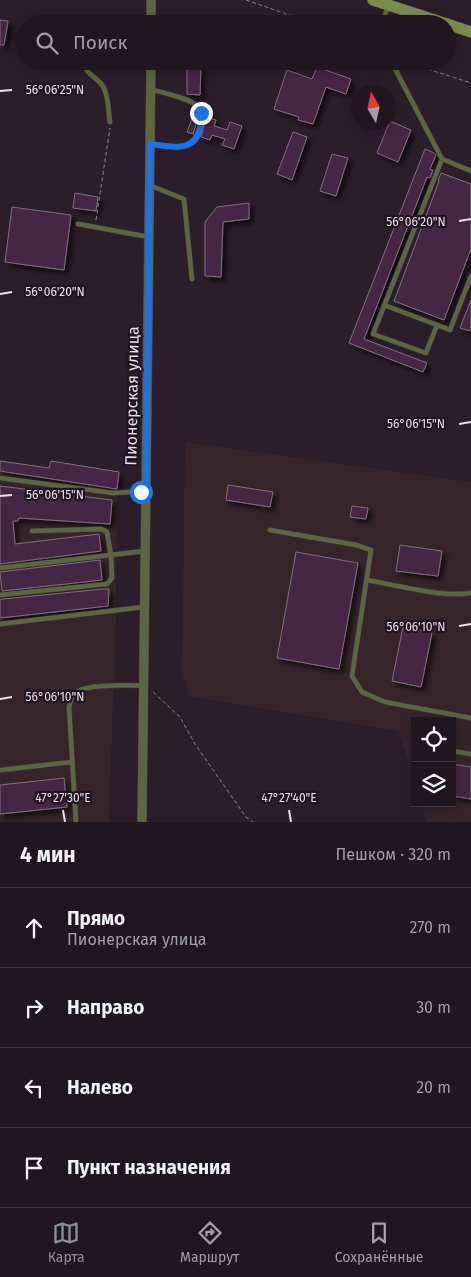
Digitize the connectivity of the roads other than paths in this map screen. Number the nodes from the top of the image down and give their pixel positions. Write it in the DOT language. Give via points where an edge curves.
graph roads {
  1 [pos="152,0"];
  2 [pos="373,0"];
  3 [pos="388,5"];
  4 [pos="151,15"];
  5 [pos="385,15"];
  6 [pos="419,15"];
  7 [pos="456,27"];
  8 [pos="471,32"];
  9 [pos="87,70"];
  10 [pos="151,70"];
  11 [pos="397,70"];
  12 [pos="150,89"];
  13 [pos="110,122"];
  14 [pos="150,144"];
  15 [pos="442,159"];
  16 [pos="471,170"];
  17 [pos="149,185"];
  18 [pos="78,224"];
  19 [pos="149,237"];
  20 [pos="471,276"];
  21 [pos="192,279"];
  22 [pos="384,305"];
  23 [pos="437,325"];
  24 [pos="0,478"];
  25 [pos="146,491"];
  26 [pos="270,530"];
  27 [pos="32,531"];
  28 [pos="145,552"];
  29 [pos="111,556"];
  30 [pos="0,568"];
  31 [pos="367,580"];
  32 [pos="471,593"];
  33 [pos="0,595"];
  34 [pos="144,607"];
  35 [pos="0,624"];
  36 [pos="144,686"];
  37 [pos="471,718"];
  38 [pos="456,752"];
  39 [pos="471,754"];
  40 [pos="72,762"];
  41 [pos="0,770"];
  42 [pos="76,822"];
  43 [pos="142,822"];
  1 -- 4 [label="street"];
  2 -- 3 [label="main road"];
  3 -- 5 [label="lane"];
  3 -- 6 [label="main road"];
  7 -- 8 [label="main road"];
  9 -- 13 [label="lane" via="102,85"];
  10 -- 12 [label="street, Пионерская улица"];
  11 -- 15 [label="lane"];
  12 -- 14 [label="street, Пионерская улица"];
  12 -- 14 [label="lane" via="193,103 199,108 202,121 194,142 185,146"];
  14 -- 17 [label="street, Пионерская улица"];
  15 -- 16 [label="lane"];
  15 -- 22 [label="lane"];
  17 -- 19 [label="street, Пионерская улица"];
  17 -- 21 [label="lane" via="184,198"];
  18 -- 19 [label="lane"];
  19 -- 25 [label="street, Пионерская улица"];
  20 -- 23 [label="lane" via="450,330"];
  22 -- 23 [label="lane"];
  22 -- 23 [label="lane" via="373,334 426,354"];
  24 -- 25 [label="lane" via="113,494"];
  25 -- 28 [label="street, Пионерская улица"];
  26 -- 31 [label="lane" via="371,550"];
  27 -- 29 [label="lane" via="101,529 107,532"];
  28 -- 29 [label="lane"];
  28 -- 34 [label="street, Пионерская улица"];
  29 -- 30 [label="lane"];
  29 -- 33 [label="lane" via="112,578 106,584"];
  31 -- 32 [label="lane" via="432,592"];
  31 -- 37 [label="lane" via="352,676 362,692 385,702"];
  34 -- 35 [label="lane"];
  34 -- 36 [label="street, Пионерская улица"];
  36 -- 40 [label="lane" via="90,687 75,692 69,707"];
  36 -- 43 [label="street, Пионерская улица"];
  38 -- 39 [label="lane"];
  40 -- 41 [label="lane"];
  40 -- 42 [label="lane"];
}
